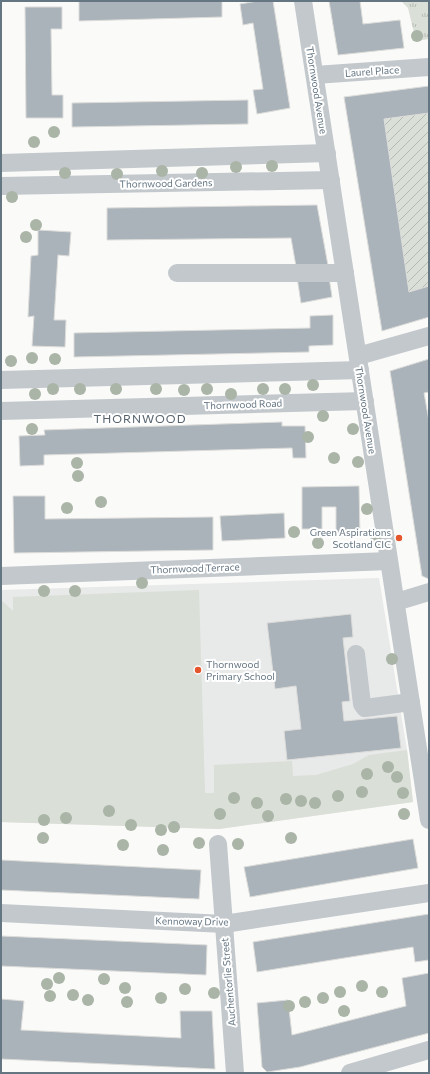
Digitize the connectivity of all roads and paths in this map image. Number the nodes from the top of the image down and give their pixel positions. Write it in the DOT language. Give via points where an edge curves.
graph roads {
  1 [pos="303,1"];
  2 [pos="429,67"];
  3 [pos="314,75"];
  4 [pos="326,153"];
  5 [pos="1,163"];
  6 [pos="331,180"];
  7 [pos="1,186"];
  8 [pos="177,273"];
  9 [pos="345,273"];
  10 [pos="429,336"];
  11 [pos="359,363"];
  12 [pos="1,380"];
  13 [pos="365,401"];
  14 [pos="1,411"];
  15 [pos="389,561"];
  16 [pos="1,576"];
  17 [pos="429,592"];
  18 [pos="396,602"];
  19 [pos="356,654"];
  20 [pos="411,702"];
  21 [pos="426,782"];
  22 [pos="429,820"];
  23 [pos="218,844"];
  24 [pos="429,893"];
  25 [pos="1,913"];
  26 [pos="224,924"];
  27 [pos="429,1050"];
  28 [pos="235,1073"];
  29 [pos="350,1073"];
  1 -- 3 [label="street, Thornwood Avenue"];
  2 -- 3 [label="street, Laurel Place"];
  3 -- 4 [label="street, Thornwood Avenue"];
  4 -- 5 [label="street"];
  4 -- 6 [label="street, Thornwood Avenue"];
  6 -- 7 [label="street, Thornwood Gardens"];
  6 -- 9 [label="street, Thornwood Avenue"];
  8 -- 9 [label="street"];
  9 -- 11 [label="street, Thornwood Avenue"];
  10 -- 11 [label="street"];
  11 -- 12 [label="street"];
  11 -- 13 [label="street, Thornwood Avenue"];
  13 -- 14 [label="street, Thornwood Road"];
  13 -- 15 [label="street, Thornwood Avenue"];
  15 -- 16 [label="street, Thornwood Terrace"];
  15 -- 18 [label="street, Thornwood Avenue"];
  17 -- 18 [label="street"];
  18 -- 20 [label="street, Thornwood Avenue"];
  19 -- 20 [label="street" via="364,707"];
  20 -- 21 [label="street, Thornwood Avenue"];
  21 -- 22 [label="street, Thornwood Avenue"];
  23 -- 26 [label="street, Auchentorlie Street"];
  24 -- 26 [label="street, Kennoway Drive"];
  25 -- 26 [label="street, Kennoway Drive"];
  26 -- 28 [label="street, Auchentorlie Street"];
  27 -- 29 [label="street"];
}
